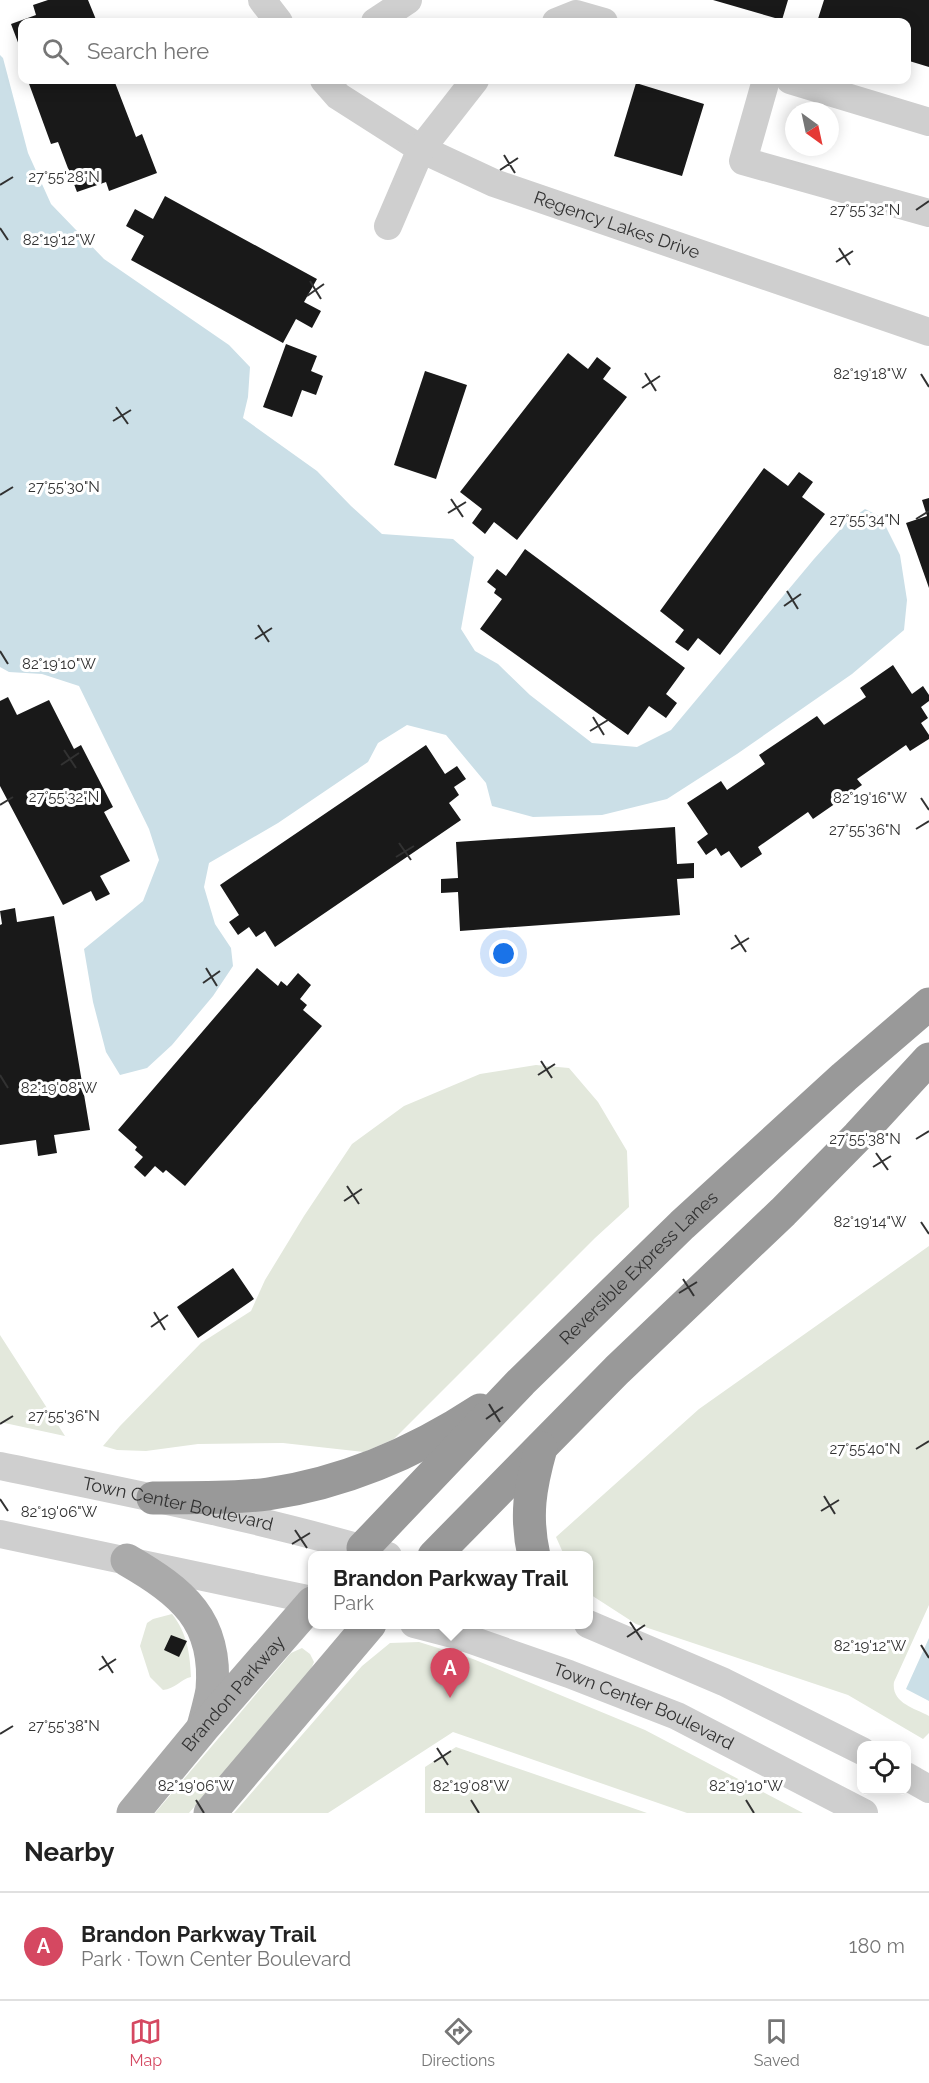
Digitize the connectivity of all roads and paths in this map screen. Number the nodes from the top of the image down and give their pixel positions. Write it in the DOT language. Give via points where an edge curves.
graph roads {
  1 [pos="408,0"];
  2 [pos="381,18"];
  3 [pos="566,18"];
  4 [pos="590,18"];
  5 [pos="328,84"];
  6 [pos="471,84"];
  7 [pos="765,84"];
  8 [pos="803,84"];
  9 [pos="929,122"];
  10 [pos="421,149"];
  11 [pos="929,213"];
  12 [pos="388,226"];
  13 [pos="929,332"];
  14 [pos="929,1004"];
  15 [pos="929,1059"];
  16 [pos="521,1382"];
  17 [pos="541,1448"];
  18 [pos="0,1466"];
  19 [pos="153,1498"];
  20 [pos="0,1534"];
  21 [pos="361,1551"];
  22 [pos="371,1551"];
  23 [pos="439,1551"];
  24 [pos="533,1551"];
  25 [pos="127,1560"];
  26 [pos="308,1601"];
  27 [pos="308,1607"];
  28 [pos="593,1626"];
  29 [pos="366,1629"];
  30 [pos="433,1629"];
  31 [pos="203,1728"];
  32 [pos="857,1749"];
  33 [pos="911,1779"];
  34 [pos="929,1789"];
  35 [pos="133,1813"];
  36 [pos="210,1813"];
  37 [pos="864,1813"];
  1 -- 2 [label="street"];
  3 -- 4 [label="street" via="576,14"];
  5 -- 10 [label="street, Regency Lakes Drive" via="338,96"];
  6 -- 10 [label="street"];
  7 -- 11 [label="street" via="743,161"];
  8 -- 9 [label="street"];
  10 -- 12 [label="street"];
  10 -- 13 [label="street, Regency Lakes Drive" via="494,183"];
  14 -- 16 [label="highway, Reversible Express Lanes" via="699,1210"];
  15 -- 17 [label="highway" via="791,1204"];
  16 -- 19 [label="highway" via="466,1419 409,1450 342,1476 268,1494"];
  16 -- 22 [label="highway, Reversible Express Lanes"];
  17 -- 23 [label="highway"];
  17 -- 24 [label="highway" via="528,1505"];
  18 -- 19 [label="street, Town Center Boulevard"];
  19 -- 21 [label="street, Town Center Boulevard"];
  20 -- 25 [label="street"];
  25 -- 26 [label="street"];
  25 -- 31 [label="main road" via="182,1597 199,1618 213,1667 212,1693"];
  27 -- 31 [label="main road, Brandon Parkway"];
  28 -- 32 [label="street" via="724,1682"];
  29 -- 36 [label="main road"];
  30 -- 37 [label="street, Town Center Boulevard" via="569,1674 677,1716"];
  31 -- 35 [label="main road, Brandon Parkway"];
  33 -- 34 [label="street"];
}
